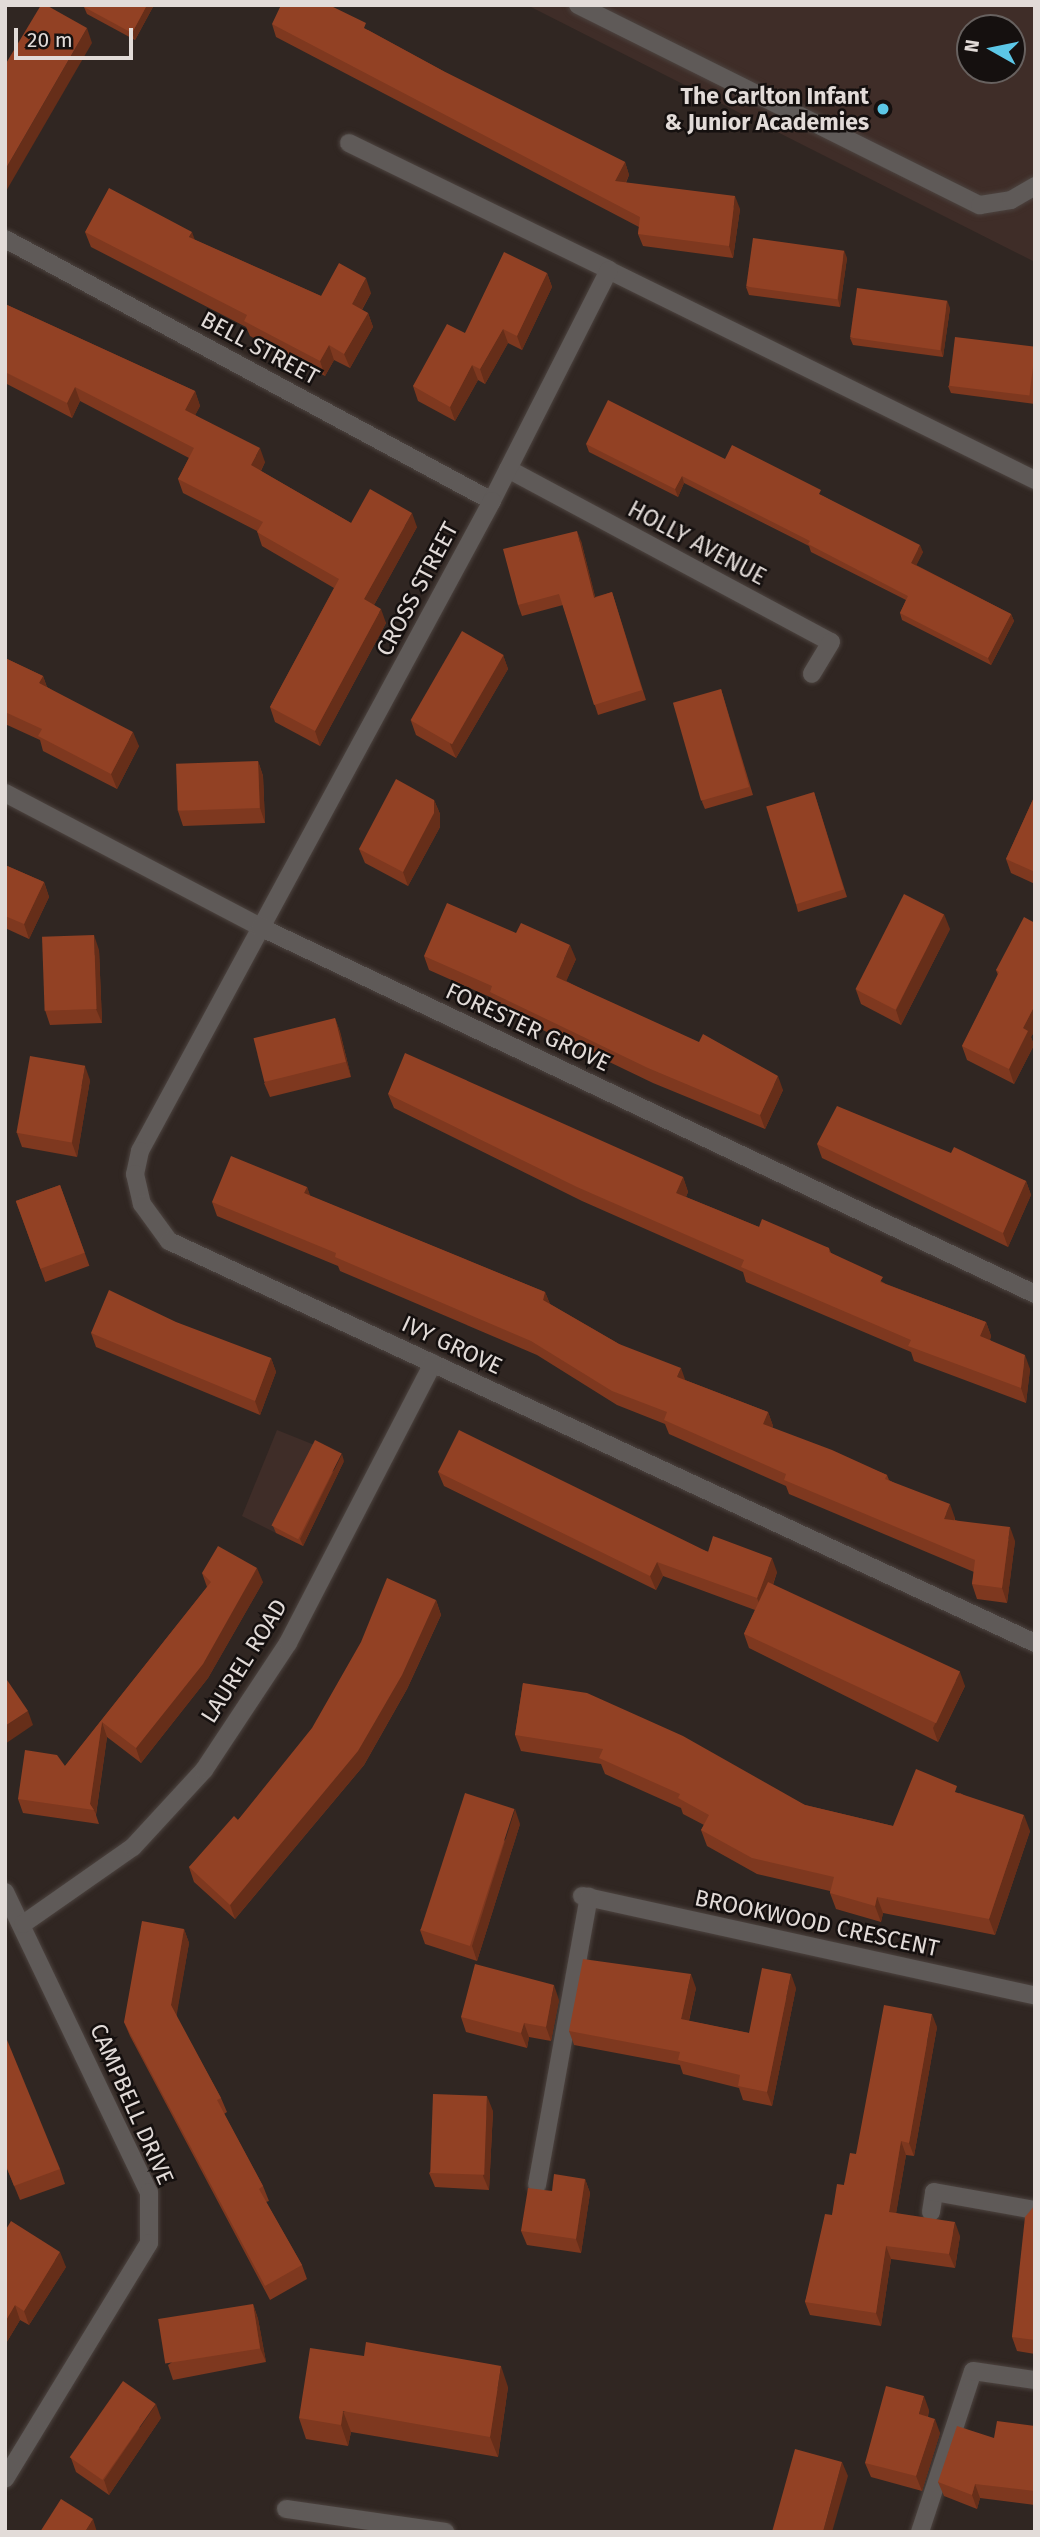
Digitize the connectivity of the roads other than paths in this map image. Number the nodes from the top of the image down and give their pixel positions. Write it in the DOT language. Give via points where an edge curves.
graph roads {
  1 [pos="578,5"];
  2 [pos="349,144"];
  3 [pos="1035,186"];
  4 [pos="5,239"];
  5 [pos="609,270"];
  6 [pos="508,469"];
  7 [pos="1035,480"];
  8 [pos="492,501"];
  9 [pos="812,674"];
  10 [pos="5,793"];
  11 [pos="260,927"];
  12 [pos="1035,1294"];
  13 [pos="433,1363"];
  14 [pos="1035,1643"];
  15 [pos="5,1892"];
  16 [pos="23,1924"];
  17 [pos="1035,1996"];
  18 [pos="537,2185"];
  19 [pos="1035,2210"];
  20 [pos="931,2212"];
  21 [pos="1035,2380"];
  22 [pos="5,2479"];
  23 [pos="286,2509"];
  24 [pos="424,2530"];
  25 [pos="445,2532"];
  26 [pos="920,2532"];
  1 -- 3 [label="street" via="979,205 1011,200"];
  2 -- 5 [label="street"];
  4 -- 8 [label="street, BELL STREET"];
  5 -- 6 [label="street, CROSS STREET"];
  5 -- 7 [label="street"];
  6 -- 8 [label="street, CROSS STREET"];
  6 -- 9 [label="street, HOLLY AVENUE" via="831,642"];
  8 -- 11 [label="street, CROSS STREET"];
  10 -- 11 [label="street, FORESTER GROVE"];
  11 -- 12 [label="street, FORESTER GROVE"];
  11 -- 13 [label="street, IVY GROVE" via="140,1150 135,1174 142,1204 169,1241"];
  13 -- 14 [label="street, IVY GROVE"];
  13 -- 16 [label="street, LAUREL ROAD" via="288,1643 204,1770 134,1847"];
  15 -- 16 [label="street, CAMPBELL DRIVE"];
  16 -- 22 [label="street, CAMPBELL DRIVE" via="149,2192 149,2243"];
  17 -- 18 [label="street, BROOKWOOD CRESCENT" via="586,1897"];
  19 -- 20 [label="street" via="934,2192"];
  21 -- 26 [label="street" via="973,2371"];
  23 -- 24 [label="street"];
  24 -- 25 [label="street"];
}
